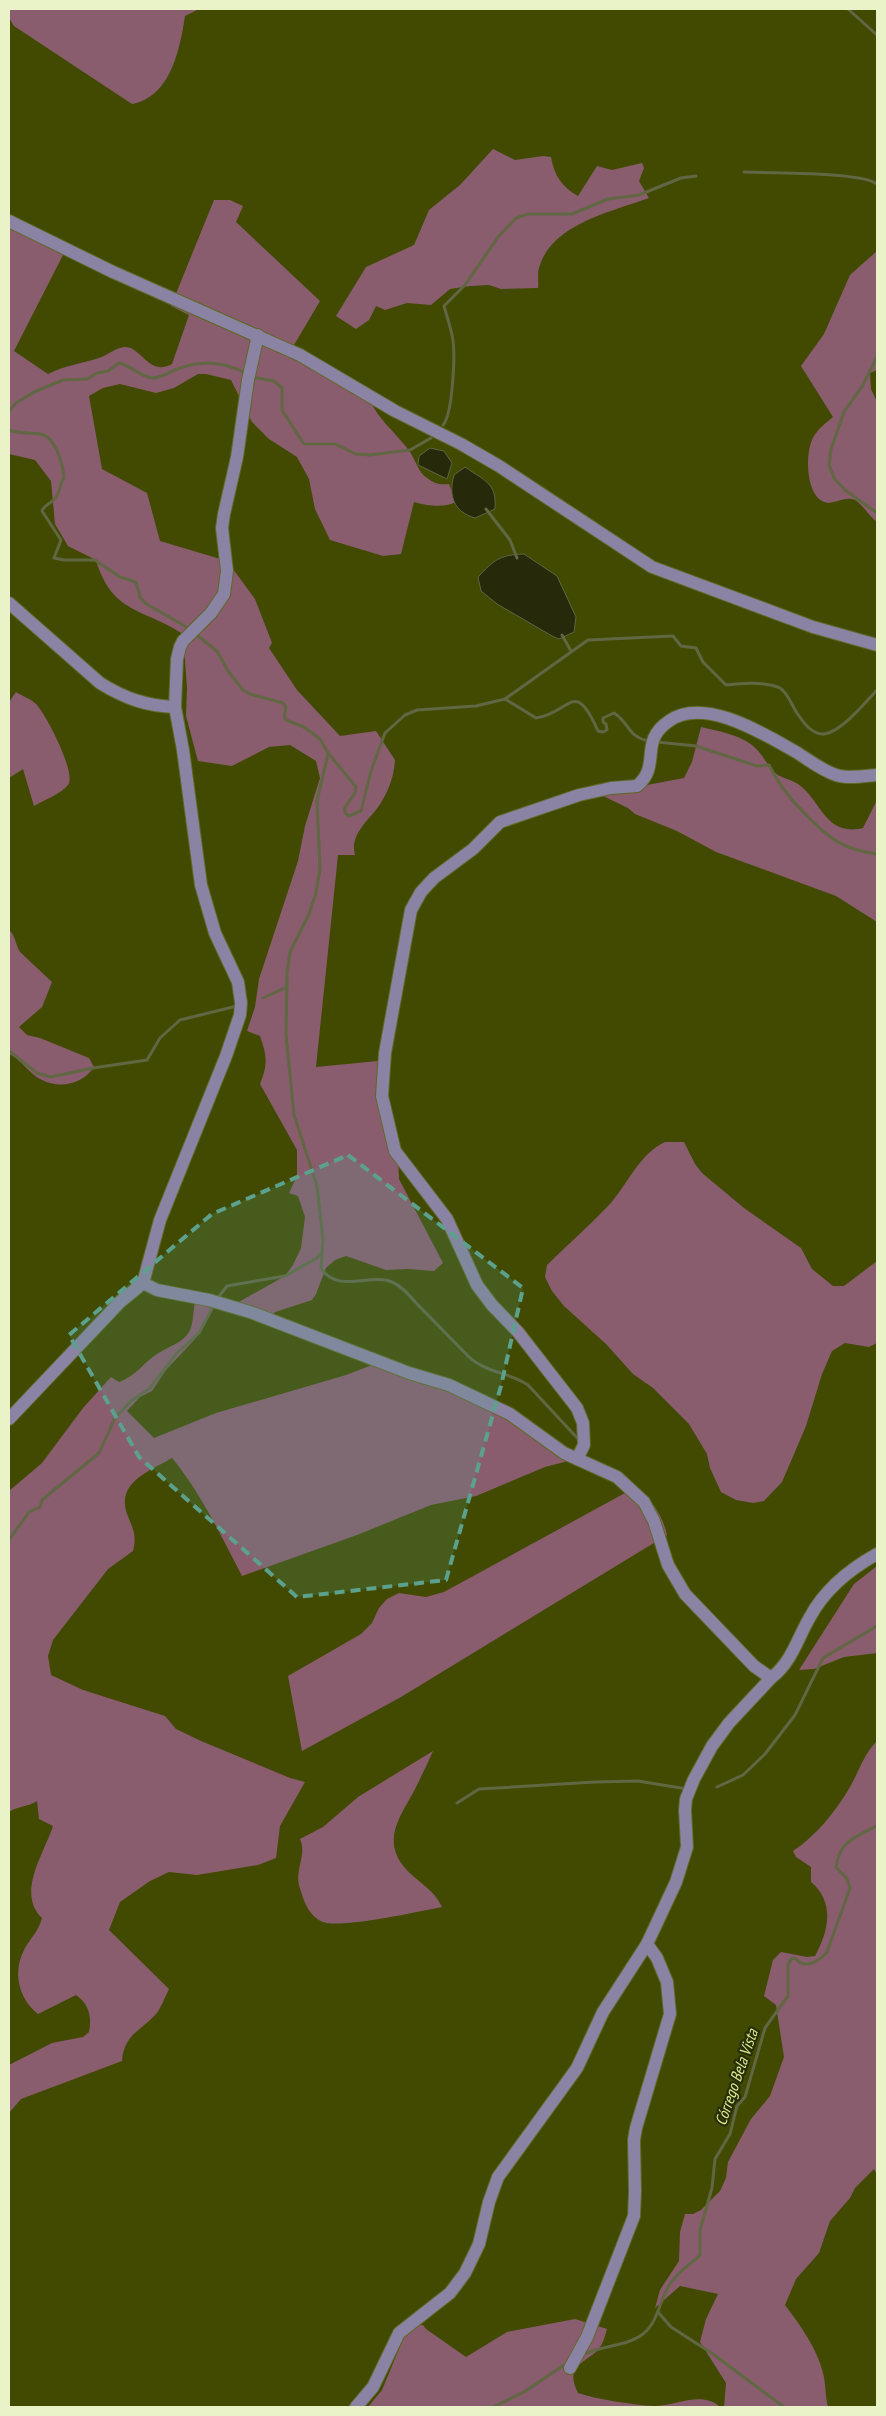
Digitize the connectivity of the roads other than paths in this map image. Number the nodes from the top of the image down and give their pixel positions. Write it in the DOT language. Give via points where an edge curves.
graph roads {
  1 [pos="9,222"];
  2 [pos="258,335"];
  3 [pos="9,602"];
  4 [pos="877,645"];
  5 [pos="175,707"];
  6 [pos="877,776"];
  7 [pos="143,1282"];
  8 [pos="9,1418"];
  9 [pos="578,1459"];
  10 [pos="877,1554"];
  11 [pos="771,1678"];
  12 [pos="647,1944"];
  13 [pos="570,2368"];
  14 [pos="356,2407"];
  1 -- 2 [label="street" via="191,308"];
  2 -- 4 [label="street" via="469,448 652,568 813,627"];
  2 -- 5 [label="street" via="222,528 227,571 224,594 211,613 183,641 177,659"];
  3 -- 5 [label="street" via="100,683 133,701"];
  5 -- 7 [label="street" via="201,885 215,933 238,982 241,1003 226,1056 160,1220"];
  6 -- 9 [label="street" via="838,776 754,731 719,716 692,712 665,724 655,735 650,748 649,772 637,786 579,794 500,822 473,849 434,878 413,904 383,1075 383,1102 395,1151 447,1219 477,1285 577,1408 584,1445"];
  7 -- 8 [label="street"];
  7 -- 9 [label="street" via="168,1293 250,1312 409,1373 449,1385 510,1414"];
  9 -- 11 [label="street" via="618,1476 634,1490 654,1521 668,1565 685,1594 754,1666"];
  10 -- 11 [label="street" via="851,1570 824,1596 788,1662"];
  11 -- 12 [label="street" via="729,1723 689,1788 685,1810 687,1848 683,1863"];
  12 -- 13 [label="street" via="667,1982 670,2014 636,2128 634,2216 587,2337"];
  12 -- 14 [label="street" via="603,2012 577,2068 498,2177 488,2202 479,2244 465,2272 450,2293 399,2333 373,2387"];
}
